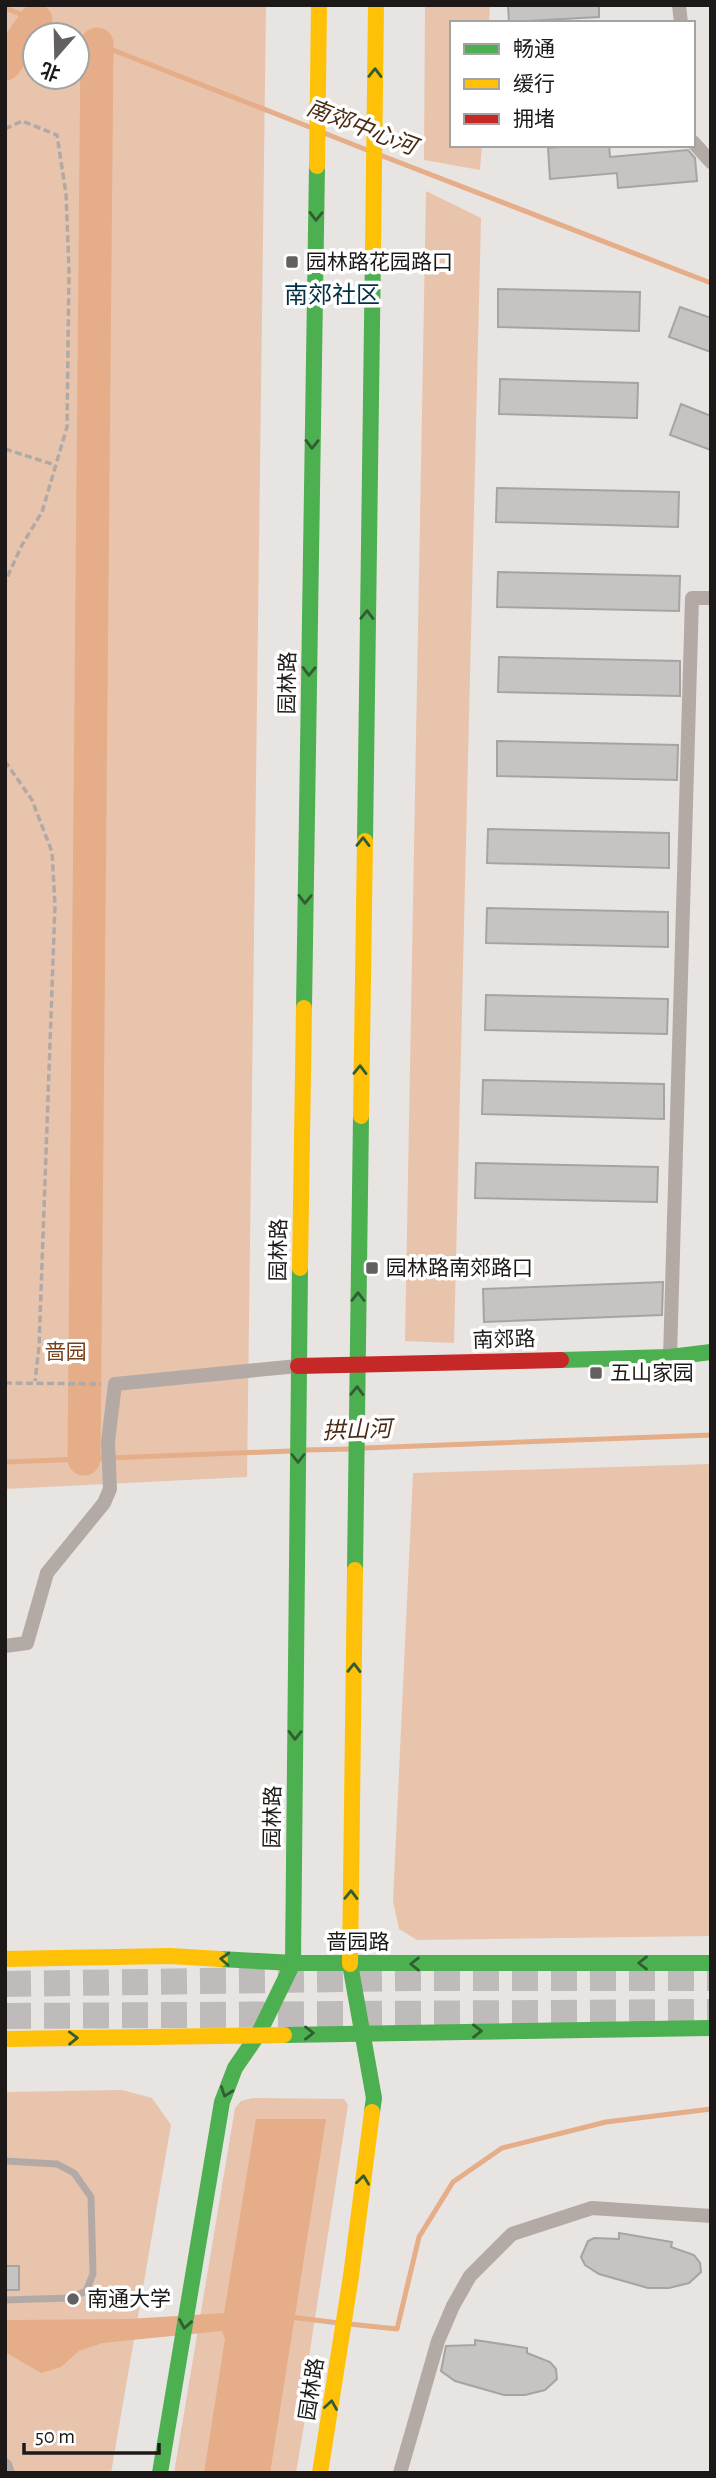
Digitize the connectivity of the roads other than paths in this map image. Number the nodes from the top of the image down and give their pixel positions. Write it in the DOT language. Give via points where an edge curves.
graph roads {
  1 [pos="319,5"];
  2 [pos="376,5"];
  3 [pos="695,144"];
  4 [pos="711,162"];
  5 [pos="711,598"];
  6 [pos="711,1352"];
  7 [pos="670,1357"];
  8 [pos="358,1365"];
  9 [pos="298,1366"];
  10 [pos="5,1646"];
  11 [pos="5,1959"];
  12 [pos="293,1963"];
  13 [pos="711,1963"];
  14 [pos="350,1964"];
  15 [pos="711,2028"];
  16 [pos="259,2033"];
  17 [pos="360,2033"];
  18 [pos="5,2039"];
  19 [pos="5,2161"];
  20 [pos="711,2216"];
  21 [pos="5,2300"];
  22 [pos="5,2465"];
  23 [pos="8,2473"];
  24 [pos="160,2473"];
  25 [pos="320,2473"];
  26 [pos="400,2473"];
  1 -- 9 [label="main road, 园林路, one-way"];
  8 -- 2 [label="main road, 园林路, one-way"];
  3 -- 4 [label="street"];
  5 -- 7 [label="street" via="692,598"];
  6 -- 7 [label="main road, 南郊路"];
  7 -- 8 [label="main road, 南郊路"];
  8 -- 9 [label="main road, 南郊路"];
  14 -- 8 [label="main road, 园林路, one-way"];
  9 -- 10 [label="street" via="115,1384 108,1442 110,1489 104,1503 47,1573 27,1643"];
  9 -- 12 [label="main road, 园林路, one-way"];
  12 -- 11 [label="main road, 啬园路, one-way" via="170,1956"];
  12 -- 14 [label="main road, 啬园路"];
  12 -- 16 [label="main road, 园林路"];
  13 -- 14 [label="main road, 啬园路, one-way"];
  14 -- 17 [label="main road, 园林路"];
  17 -- 15 [label="main road, one-way"];
  16 -- 17 [label="main road, one-way"];
  18 -- 16 [label="main road, one-way"];
  16 -- 24 [label="main road, 园林路, one-way" via="235,2068 222,2102"];
  25 -- 17 [label="main road, 园林路, one-way" via="374,2098"];
  19 -- 21 [label="lane" via="57,2164 75,2173 92,2197 93,2274 86,2291 69,2298"];
  20 -- 26 [label="street" via="592,2207 512,2234 470,2276 453,2306 438,2341"];
  22 -- 23 [label="street"];
}
